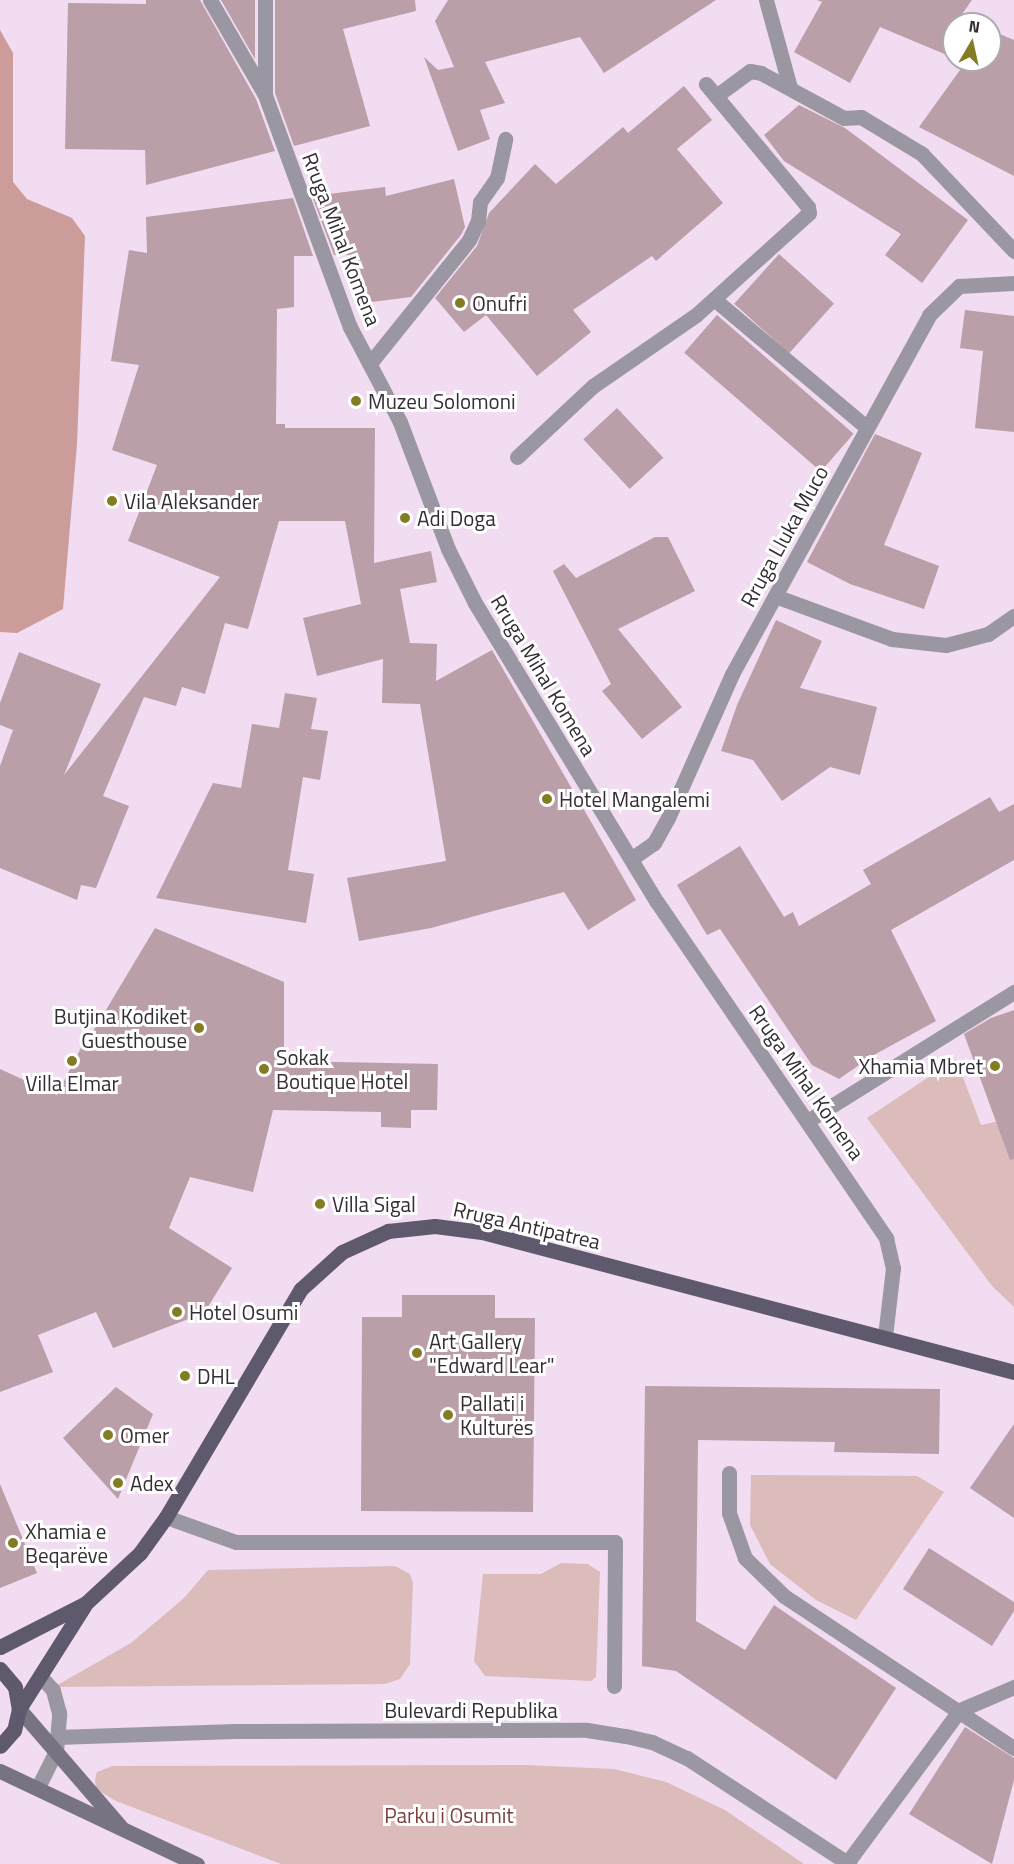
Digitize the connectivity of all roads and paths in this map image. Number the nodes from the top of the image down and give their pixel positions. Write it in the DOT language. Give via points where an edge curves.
graph roads {
  1 [pos="210,0"];
  2 [pos="265,0"];
  3 [pos="766,0"];
  4 [pos="790,88"];
  5 [pos="265,95"];
  6 [pos="505,139"];
  7 [pos="1014,251"];
  8 [pos="1014,283"];
  9 [pos="714,299"];
  10 [pos="371,362"];
  11 [pos="867,428"];
  12 [pos="517,456"];
  13 [pos="775,596"];
  14 [pos="1014,616"];
  15 [pos="631,859"];
  16 [pos="1014,992"];
  17 [pos="809,1120"];
  18 [pos="885,1335"];
  19 [pos="1014,1372"];
  20 [pos="729,1473"];
  21 [pos="166,1517"];
  22 [pos="86,1603"];
  23 [pos="0,1647"];
  24 [pos="0,1669"];
  25 [pos="40,1676"];
  26 [pos="615,1686"];
  27 [pos="1014,1687"];
  28 [pos="20,1709"];
  29 [pos="960,1710"];
  30 [pos="56,1744"];
  31 [pos="0,1746"];
  32 [pos="1014,1748"];
  33 [pos="0,1771"];
  34 [pos="38,1787"];
  35 [pos="126,1832"];
  36 [pos="197,1864"];
  37 [pos="848,1864"];
  1 -- 5 [label="street, Rruga Mihal Komena"];
  2 -- 5 [label="street"];
  3 -- 4 [label="street"];
  4 -- 7 [label="street" via="844,118 861,117 922,154"];
  4 -- 9 [label="street" via="750,71 711,90 809,210"];
  5 -- 10 [label="street, Rruga Mihal Komena" via="350,327"];
  6 -- 10 [label="street" via="497,178 480,202 478,221 469,240"];
  8 -- 11 [label="street, Rruga Lluka Muco" via="959,286 944,300 929,315"];
  9 -- 11 [label="street"];
  9 -- 12 [label="street" via="593,386"];
  10 -- 15 [label="street, Rruga Mihal Komena" via="400,422 448,549 475,603"];
  11 -- 13 [label="street, Rruga Lluka Muco"];
  13 -- 14 [label="street" via="892,639 946,645 988,634"];
  13 -- 15 [label="street, Rruga Lluka Muco" via="732,674 668,818 654,843"];
  15 -- 17 [label="street, Rruga Mihal Komena"];
  16 -- 17 [label="street"];
  17 -- 18 [label="street, Rruga Mihal Komena" via="886,1238 893,1268"];
  18 -- 19 [label="main road, Rruga Antipatrea"];
  18 -- 21 [label="main road, Rruga Antipatrea" via="482,1232 435,1226 388,1232 342,1251 301,1289"];
  20 -- 29 [label="street" via="729,1513 745,1558 784,1596"];
  21 -- 22 [label="main road, Rruga Antipatrea" via="140,1552"];
  21 -- 26 [label="street" via="236,1542 615,1542"];
  22 -- 23 [label="main road, Rruga Antipatrea"];
  22 -- 25 [label="main road"];
  24 -- 28 [label="main road" via="15,1687"];
  25 -- 28 [label="main road"];
  25 -- 30 [label="street" via="53,1690 59,1713"];
  27 -- 29 [label="street"];
  28 -- 30 [label="main road"];
  28 -- 31 [label="main road" via="14,1730"];
  29 -- 32 [label="street"];
  29 -- 37 [label="street"];
  30 -- 34 [label="street"];
  30 -- 35 [label="main road"];
  30 -- 37 [label="street, Bulevardi Republika" via="305,1731 587,1730 652,1742 687,1758"];
  33 -- 34 [label="main road"];
  34 -- 35 [label="main road"];
  35 -- 36 [label="main road"];
}
